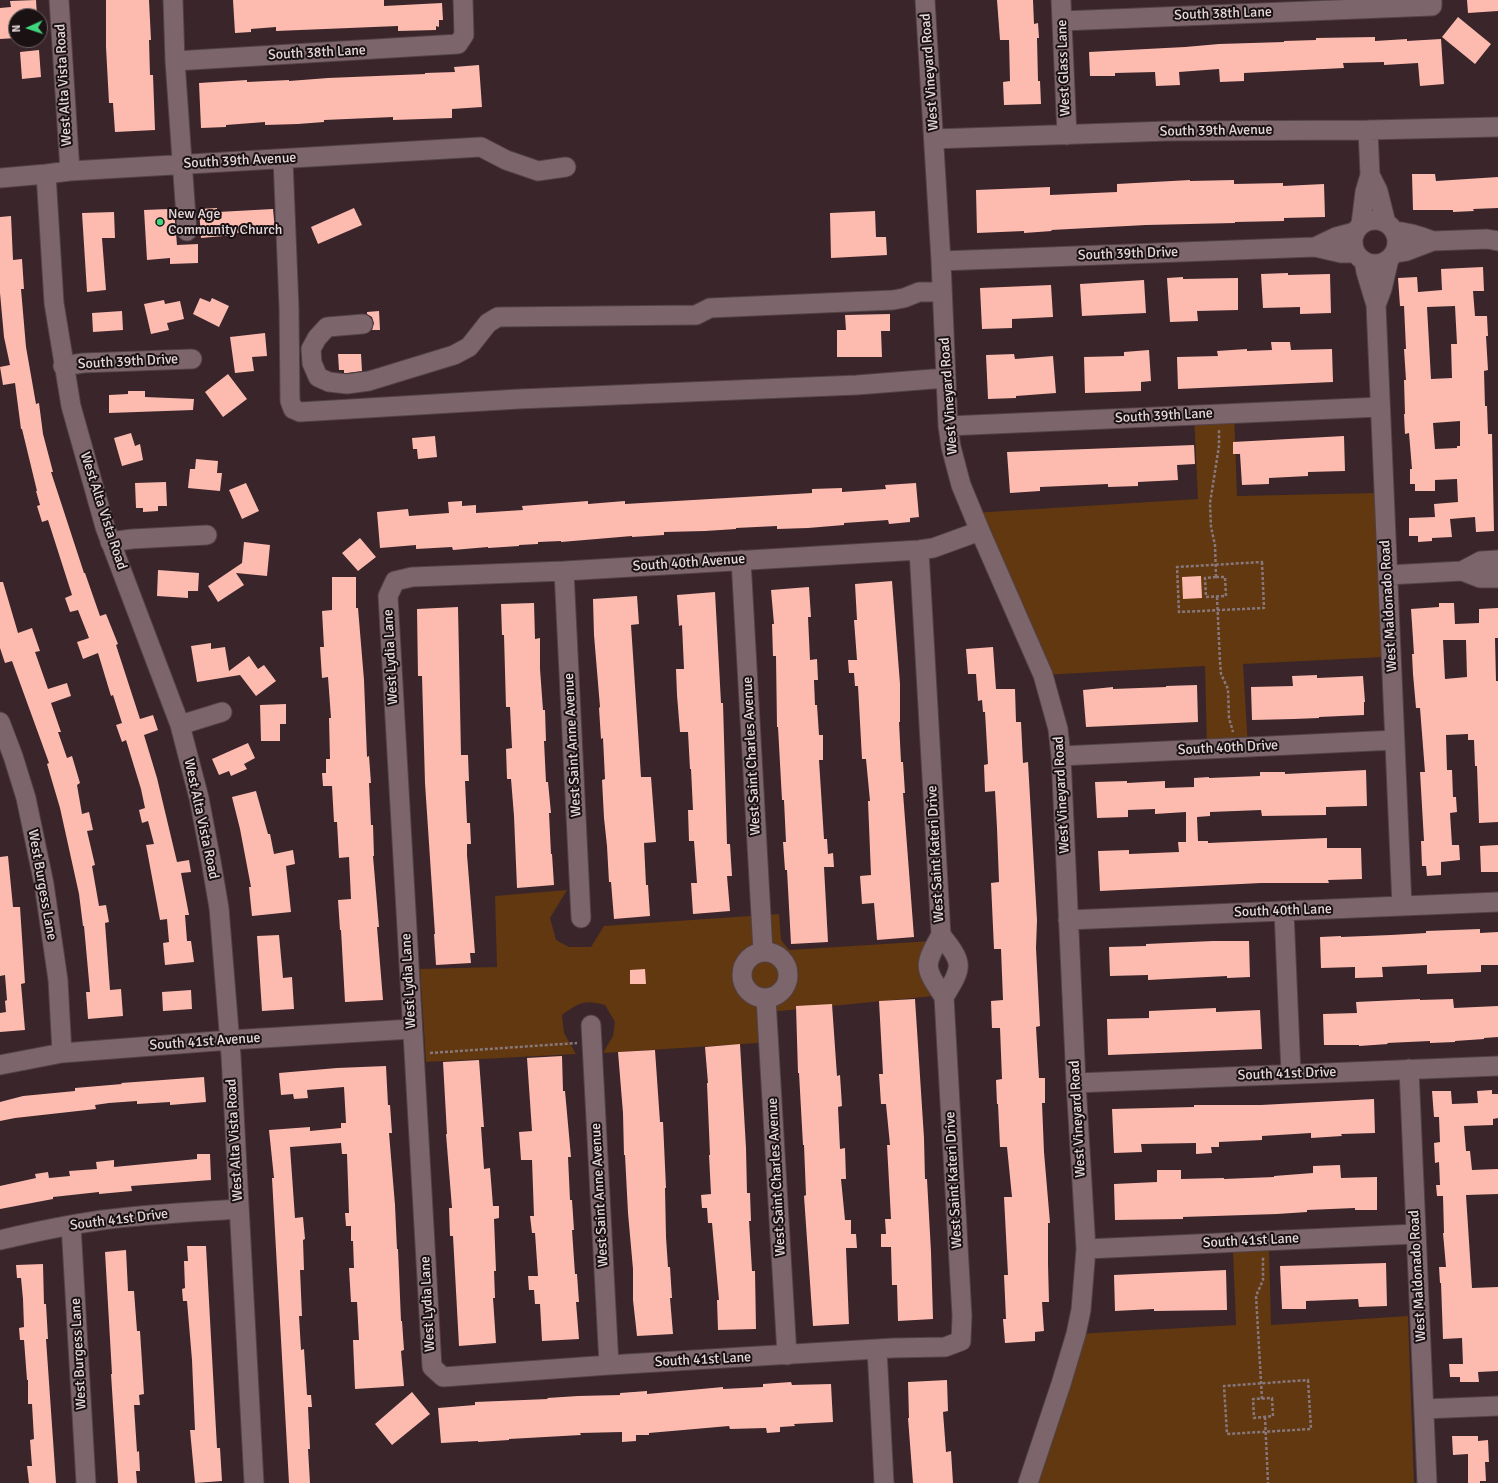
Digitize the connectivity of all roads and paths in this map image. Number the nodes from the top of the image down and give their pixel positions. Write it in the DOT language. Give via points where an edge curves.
graph roads {
  1 [pos="59,0"];
  2 [pos="173,0"];
  3 [pos="463,0"];
  4 [pos="925,0"];
  5 [pos="1061,0"];
  6 [pos="1432,3"];
  7 [pos="1265,6"];
  8 [pos="1062,21"];
  9 [pos="175,61"];
  10 [pos="1498,127"];
  11 [pos="1368,130"];
  12 [pos="1067,135"];
  13 [pos="934,139"];
  14 [pos="284,159"];
  15 [pos="182,164"];
  16 [pos="566,167"];
  17 [pos="70,171"];
  18 [pos="46,174"];
  19 [pos="1370,175"];
  20 [pos="0,178"];
  21 [pos="1390,227"];
  22 [pos="1358,228"];
  23 [pos="187,231"];
  24 [pos="1433,241"];
  25 [pos="1498,241"];
  26 [pos="1315,247"];
  27 [pos="1391,256"];
  28 [pos="1360,257"];
  29 [pos="941,262"];
  30 [pos="942,292"];
  31 [pos="1376,306"];
  32 [pos="363,324"];
  33 [pos="192,359"];
  34 [pos="64,366"];
  35 [pos="946,378"];
  36 [pos="1380,407"];
  37 [pos="1219,413"];
  38 [pos="948,426"];
  39 [pos="980,531"];
  40 [pos="207,535"];
  41 [pos="110,542"];
  42 [pos="919,550"];
  43 [pos="741,560"];
  44 [pos="1498,560"];
  45 [pos="1216,565"];
  46 [pos="564,571"];
  47 [pos="1462,571"];
  48 [pos="1388,575"];
  49 [pos="1216,577"];
  50 [pos="1498,578"];
  51 [pos="395,581"];
  52 [pos="1217,596"];
  53 [pos="1217,610"];
  54 [pos="222,712"];
  55 [pos="0,722"];
  56 [pos="180,725"];
  57 [pos="1395,740"];
  58 [pos="1233,748"];
  59 [pos="1061,756"];
  60 [pos="1498,902"];
  61 [pos="1402,906"];
  62 [pos="1284,911"];
  63 [pos="581,918"];
  64 [pos="1068,920"];
  65 [pos="940,935"];
  66 [pos="763,951"];
  67 [pos="944,997"];
  68 [pos="766,999"];
  69 [pos="412,1030"];
  70 [pos="591,1033"];
  71 [pos="230,1040"];
  72 [pos="62,1053"];
  73 [pos="414,1054"];
  74 [pos="0,1065"];
  75 [pos="1498,1066"];
  76 [pos="1409,1069"];
  77 [pos="1291,1074"];
  78 [pos="1076,1083"];
  79 [pos="239,1209"];
  80 [pos="71,1225"];
  81 [pos="1416,1234"];
  82 [pos="0,1240"];
  83 [pos="1262,1241"];
  84 [pos="1086,1249"];
  85 [pos="961,1340"];
  86 [pos="877,1349"];
  87 [pos="787,1355"];
  88 [pos="609,1365"];
  89 [pos="443,1377"];
  90 [pos="1262,1383"];
  91 [pos="1262,1399"];
  92 [pos="1498,1406"];
  93 [pos="1424,1409"];
  94 [pos="1265,1417"];
  95 [pos="1266,1432"];
  96 [pos="86,1483"];
  97 [pos="254,1483"];
  98 [pos="884,1483"];
  99 [pos="1028,1483"];
  100 [pos="1268,1483"];
  101 [pos="1427,1483"];
  1 -- 17 [label="street, West Alta Vista Road"];
  2 -- 9 [label="street"];
  3 -- 9 [label="street, South 38th Lane" via="464,36 458,44"];
  4 -- 13 [label="street, West Vineyard Road"];
  5 -- 8 [label="street, West Glass Lane"];
  6 -- 7 [label="street, South 38th Lane"];
  7 -- 8 [label="street, South 38th Lane"];
  8 -- 12 [label="street, West Glass Lane"];
  9 -- 15 [label="street"];
  10 -- 11 [label="street, South 39th Avenue"];
  11 -- 12 [label="street, South 39th Avenue"];
  11 -- 19 [label="street"];
  12 -- 13 [label="street, South 39th Avenue"];
  13 -- 29 [label="street, West Vineyard Road"];
  14 -- 15 [label="street, South 39th Avenue"];
  14 -- 16 [label="street, South 39th Avenue" via="481,147 506,160 538,171"];
  14 -- 35 [label="street" via="290,401 293,409 300,412 519,399 857,385"];
  15 -- 17 [label="street, South 39th Avenue"];
  15 -- 23 [label="street"];
  17 -- 18 [label="street, South 39th Avenue"];
  18 -- 20 [label="street, South 39th Avenue"];
  18 -- 34 [label="street, West Alta Vista Road" via="54,303"];
  19 -- 21 [label="street"];
  19 -- 22 [label="street"];
  21 -- 22 [label="street" via="1373,220"];
  21 -- 24 [label="street"];
  21 -- 27 [label="street" via="1396,238 1396,246"];
  22 -- 26 [label="street, South 39th Drive"];
  22 -- 28 [label="street" via="1352,243"];
  24 -- 25 [label="street"];
  24 -- 27 [label="street"];
  26 -- 28 [label="street, South 39th Drive"];
  26 -- 29 [label="street, South 39th Drive"];
  27 -- 28 [label="street" via="1377,264"];
  27 -- 31 [label="street, West Maldonado Road"];
  28 -- 31 [label="street, West Maldonado Road"];
  29 -- 30 [label="street, West Vineyard Road"];
  30 -- 32 [label="street" via="919,292 893,300 710,308 696,315 498,317 488,323 469,347 454,355 369,381 347,384 330,382 318,376 312,363 311,349 317,338 327,327"];
  30 -- 35 [label="street, West Vineyard Road"];
  31 -- 36 [label="street, West Maldonado Road"];
  33 -- 34 [label="street, South 39th Drive"];
  34 -- 41 [label="street, West Alta Vista Road" via="71,406"];
  35 -- 38 [label="street, West Vineyard Road"];
  36 -- 37 [label="street, South 39th Lane"];
  36 -- 48 [label="street, West Maldonado Road"];
  37 -- 38 [label="street, South 39th Lane"];
  37 -- 45 [label="path" via="1219,446 1210,503"];
  38 -- 39 [label="street, West Vineyard Road" via="961,485"];
  39 -- 42 [label="street, South 40th Avenue" via="933,548"];
  39 -- 59 [label="street, West Vineyard Road" via="1043,675 1058,729"];
  40 -- 41 [label="street"];
  41 -- 56 [label="street, West Alta Vista Road"];
  42 -- 43 [label="street, South 40th Avenue"];
  42 -- 65 [label="street, West Saint Kateri Drive"];
  43 -- 46 [label="street, South 40th Avenue"];
  43 -- 66 [label="street, West Saint Charles Avenue"];
  44 -- 47 [label="street" via="1481,561"];
  45 -- 49 [label="path"];
  45 -- 53 [label="path" via="1176,567 1179,612"];
  45 -- 53 [label="path" via="1262,562 1264,608"];
  46 -- 51 [label="street, South 40th Avenue" via="412,577"];
  46 -- 63 [label="street, West Saint Anne Avenue"];
  47 -- 48 [label="street"];
  47 -- 50 [label="street" via="1480,578"];
  48 -- 57 [label="street, West Maldonado Road"];
  49 -- 52 [label="path" via="1225,577 1226,596"];
  49 -- 52 [label="path" via="1205,578 1205,584 1206,597"];
  51 -- 69 [label="street, West Lydia Lane" via="388,596"];
  52 -- 53 [label="path"];
  53 -- 58 [label="path" via="1221,674 1228,689 1229,718 1234,735"];
  54 -- 56 [label="street"];
  55 -- 72 [label="street, West Burgess Lane" via="26,798 44,884 58,980"];
  56 -- 71 [label="street, West Alta Vista Road" via="212,861 219,908"];
  57 -- 58 [label="street, South 40th Drive"];
  57 -- 61 [label="street, West Maldonado Road"];
  58 -- 59 [label="street, South 40th Drive"];
  59 -- 64 [label="street, West Vineyard Road"];
  60 -- 61 [label="street, South 40th Lane"];
  61 -- 62 [label="street, South 40th Lane"];
  62 -- 64 [label="street, South 40th Lane"];
  62 -- 77 [label="street"];
  64 -- 78 [label="street, West Vineyard Road"];
  65 -- 67 [label="street" via="930,956 928,970"];
  65 -- 67 [label="street, West Saint Kateri Drive" via="955,954 959,965 957,974"];
  66 -- 68 [label="street" via="780,958 788,974 786,986 778,995"];
  66 -- 68 [label="street" via="752,955 743,965 741,977 745,989 754,997"];
  67 -- 85 [label="street, West Saint Kateri Drive" via="962,1316"];
  68 -- 87 [label="street, West Saint Charles Avenue"];
  69 -- 71 [label="street, South 41st Avenue"];
  69 -- 73 [label="street, West Lydia Lane"];
  70 -- 73 [label="path"];
  70 -- 88 [label="street, West Saint Anne Avenue"];
  71 -- 72 [label="street, South 41st Avenue"];
  71 -- 79 [label="street, West Alta Vista Road"];
  72 -- 74 [label="street, South 41st Avenue"];
  73 -- 89 [label="street, West Lydia Lane" via="432,1368"];
  75 -- 76 [label="street, South 41st Drive"];
  76 -- 77 [label="street, South 41st Drive"];
  76 -- 81 [label="street, West Maldonado Road"];
  77 -- 78 [label="street, South 41st Drive"];
  78 -- 84 [label="street, West Vineyard Road"];
  79 -- 80 [label="street, South 41st Drive" via="158,1214"];
  79 -- 97 [label="street, West Alta Vista Road"];
  80 -- 82 [label="street, South 41st Drive"];
  80 -- 96 [label="street, West Burgess Lane"];
  81 -- 83 [label="street, South 41st Lane"];
  81 -- 93 [label="street, West Maldonado Road"];
  83 -- 84 [label="street, South 41st Lane"];
  83 -- 90 [label="path" via="1263,1280 1256,1296"];
  84 -- 99 [label="street, West Vineyard Road" via="1076,1334"];
  85 -- 86 [label="street, South 41st Lane" via="945,1347"];
  86 -- 87 [label="street, South 41st Lane"];
  86 -- 98 [label="street"];
  87 -- 88 [label="street, South 41st Lane"];
  88 -- 89 [label="street, South 41st Lane"];
  90 -- 91 [label="path"];
  90 -- 95 [label="path" via="1224,1386 1228,1434"];
  90 -- 95 [label="path" via="1308,1380 1311,1429"];
  91 -- 94 [label="path" via="1272,1398 1273,1416"];
  91 -- 94 [label="path" via="1253,1400 1254,1418"];
  92 -- 93 [label="street"];
  93 -- 101 [label="street, West Maldonado Road"];
  94 -- 95 [label="path"];
  95 -- 100 [label="path"];
}
